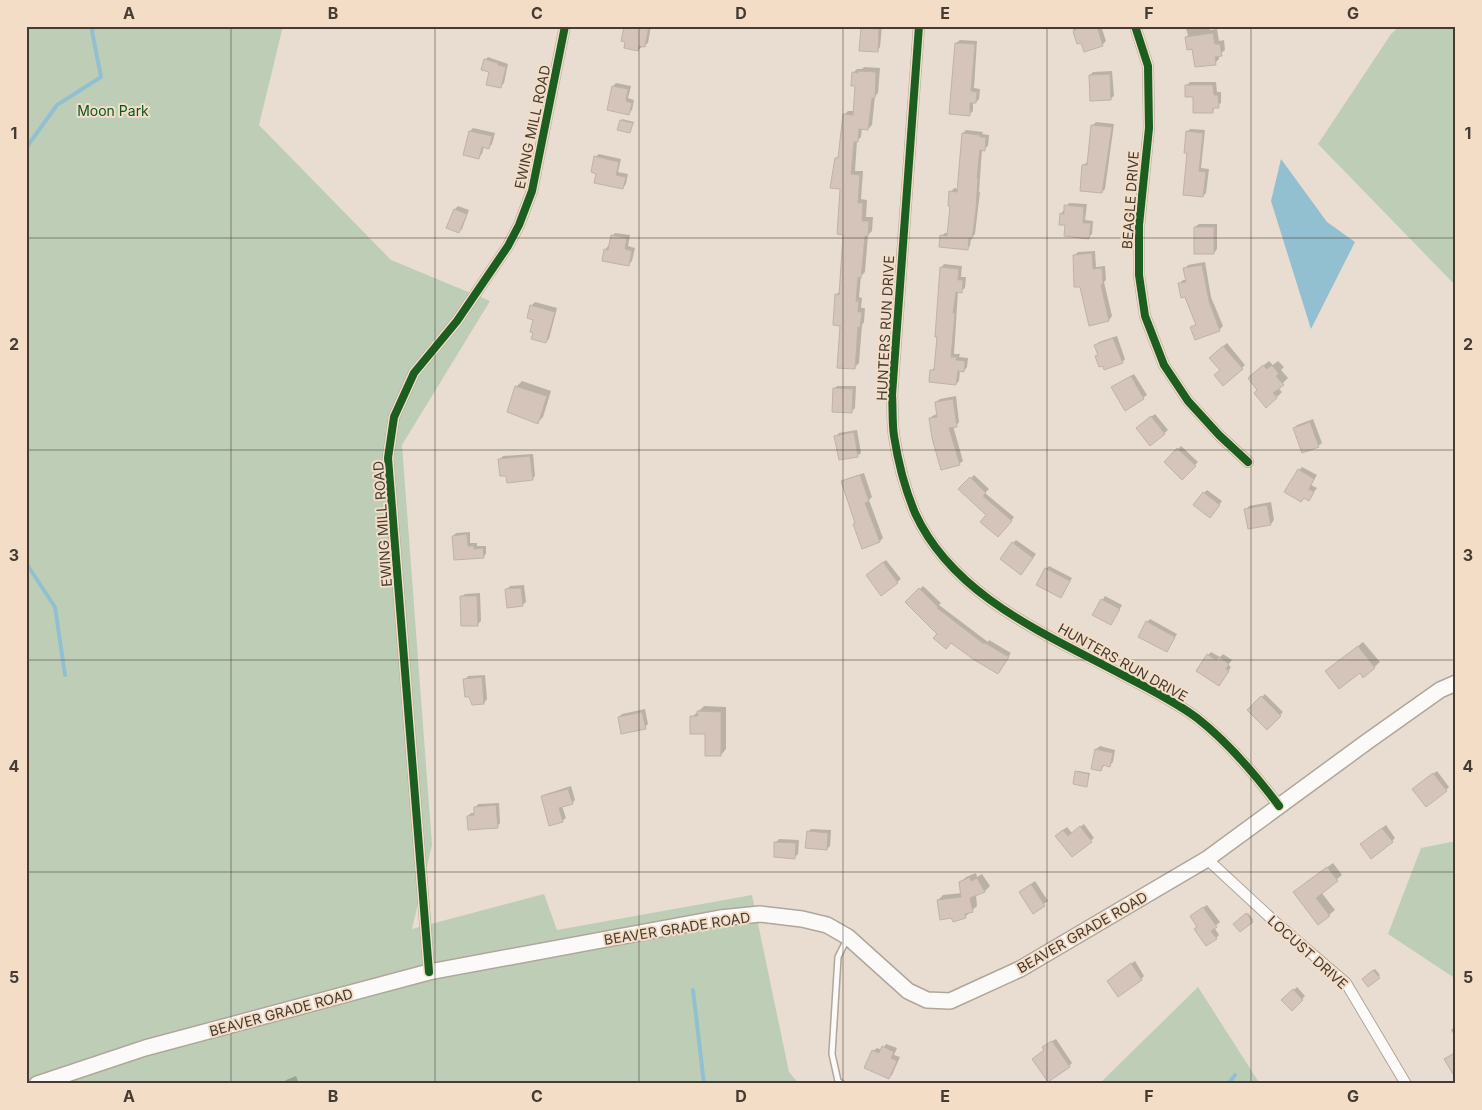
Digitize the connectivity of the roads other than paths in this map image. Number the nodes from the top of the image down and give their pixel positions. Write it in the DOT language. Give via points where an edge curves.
graph roads {
  1 [pos="565,26"];
  2 [pos="919,26"];
  3 [pos="1135,26"];
  4 [pos="1248,462"];
  5 [pos="1456,683"];
  6 [pos="1279,806"];
  7 [pos="1207,859"];
  8 [pos="848,937"];
  9 [pos="429,972"];
  10 [pos="37,1084"];
  11 [pos="842,1084"];
  12 [pos="1406,1084"];
  1 -- 9 [label="street, EWING MILL ROAD" via="532,191 519,225 457,321 414,373 394,417 388,458"];
  2 -- 6 [label="street, HUNTERS RUN DRIVE" via="892,395 894,435 904,481 916,513 934,545 974,588 1012,616 1196,717 1252,770"];
  3 -- 4 [label="street, BEAGLE DRIVE" via="1148,66 1149,128 1139,225 1139,275 1145,316 1164,364 1188,401"];
  5 -- 6 [label="main road, BEAVER GRADE ROAD" via="1440,690"];
  6 -- 7 [label="main road, BEAVER GRADE ROAD"];
  7 -- 8 [label="main road, BEAVER GRADE ROAD" via="1020,969 950,1001 927,1000 908,990"];
  7 -- 12 [label="street, LOCUST DRIVE" via="1346,983"];
  8 -- 9 [label="main road, BEAVER GRADE ROAD" via="826,925 802,918 760,914 720,918"];
  8 -- 11 [label="lane" via="838,957 832,1054 838,1081"];
  9 -- 10 [label="main road, BEAVER GRADE ROAD" via="145,1048"];
}
